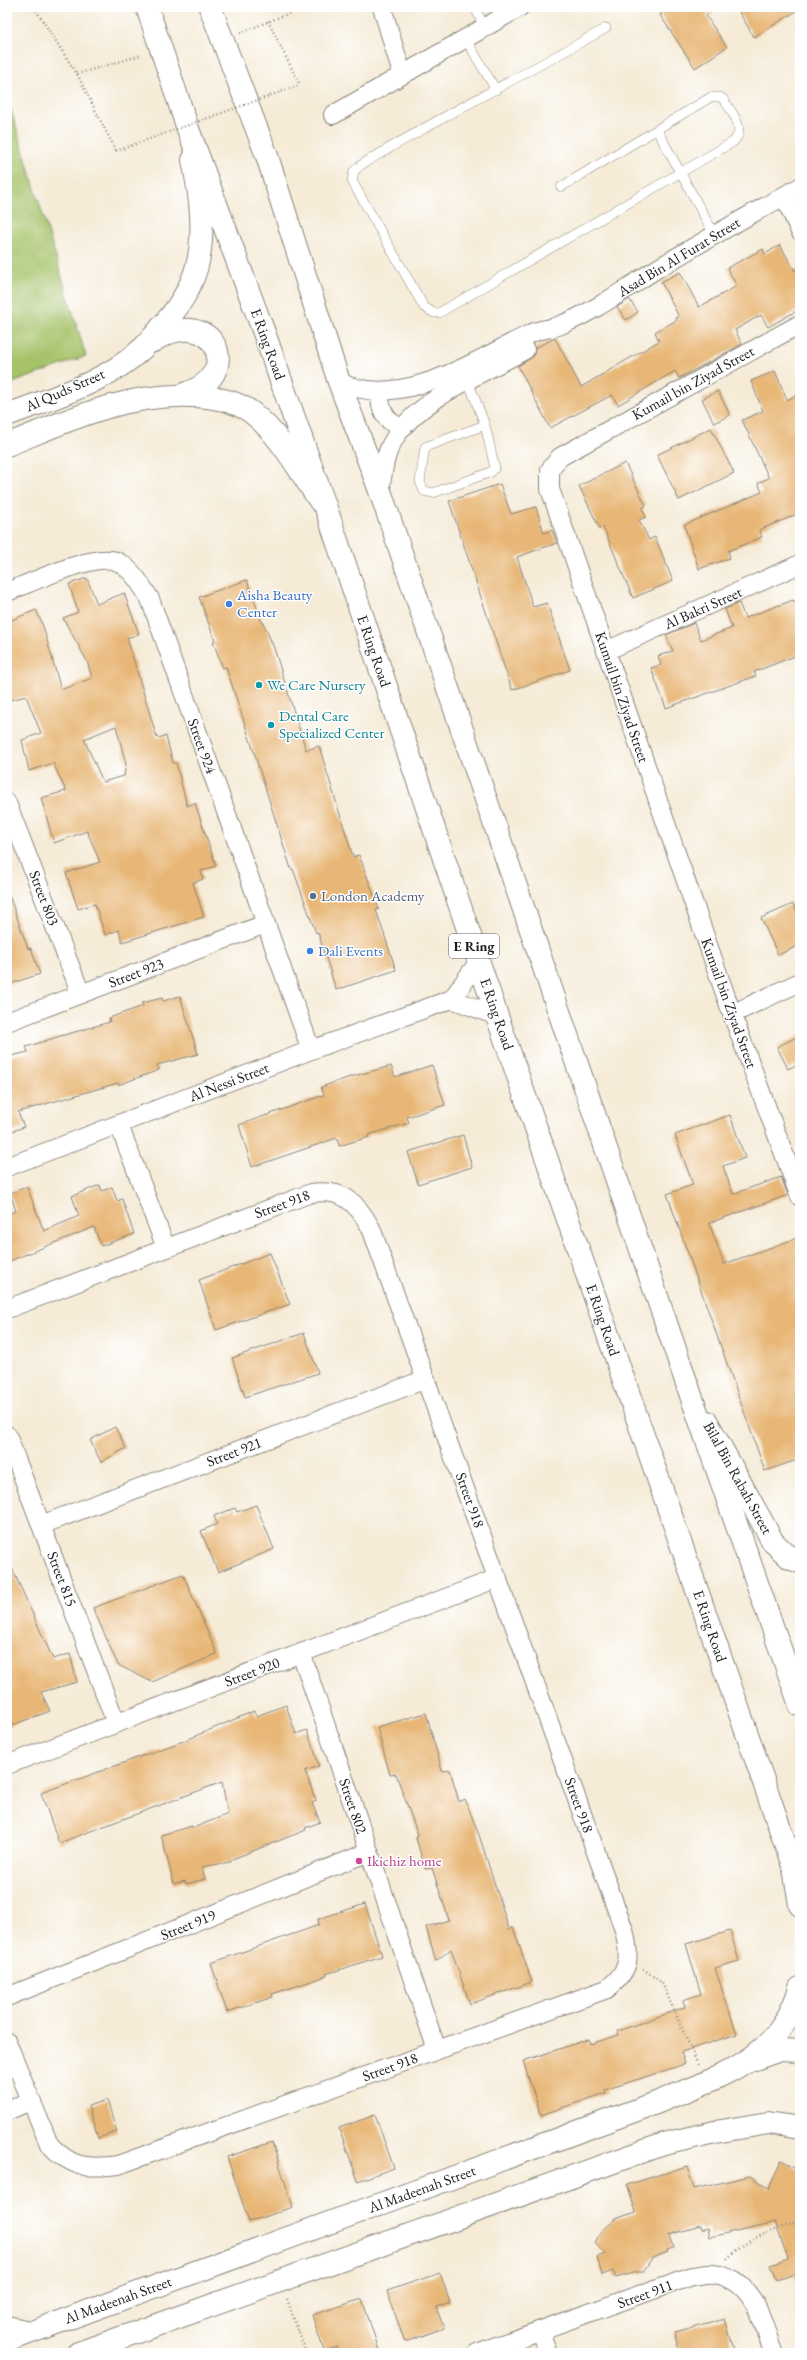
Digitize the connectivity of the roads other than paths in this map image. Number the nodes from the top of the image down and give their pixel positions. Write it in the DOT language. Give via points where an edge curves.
graph roads {
  1 [pos="146,7"];
  2 [pos="210,7"];
  3 [pos="382,7"];
  4 [pos="475,7"];
  5 [pos="520,7"];
  6 [pos="484,27"];
  7 [pos="606,28"];
  8 [pos="465,38"];
  9 [pos="402,74"];
  10 [pos="496,90"];
  11 [pos="333,115"];
  12 [pos="188,129"];
  13 [pos="657,130"];
  14 [pos="680,172"];
  15 [pos="562,187"];
  16 [pos="800,187"];
  17 [pos="784,196"];
  18 [pos="800,231"];
  19 [pos="714,234"];
  20 [pos="800,324"];
  21 [pos="558,326"];
  22 [pos="142,348"];
  23 [pos="468,381"];
  24 [pos="339,382"];
  25 [pos="380,391"];
  26 [pos="177,395"];
  27 [pos="7,415"];
  28 [pos="485,425"];
  29 [pos="401,429"];
  30 [pos="7,445"];
  31 [pos="380,491"];
  32 [pos="328,514"];
  33 [pos="800,564"];
  34 [pos="7,592"];
  35 [pos="606,651"];
  36 [pos="7,803"];
  37 [pos="265,924"];
  38 [pos="479,961"];
  39 [pos="800,982"];
  40 [pos="82,994"];
  41 [pos="452,999"];
  42 [pos="732,1014"];
  43 [pos="497,1016"];
  44 [pos="7,1022"];
  45 [pos="311,1050"];
  46 [pos="120,1125"];
  47 [pos="794,1162"];
  48 [pos="7,1167"];
  49 [pos="800,1197"];
  50 [pos="166,1248"];
  51 [pos="7,1309"];
  52 [pos="426,1379"];
  53 [pos="687,1384"];
  54 [pos="7,1435"];
  55 [pos="41,1525"];
  56 [pos="800,1562"];
  57 [pos="498,1578"];
  58 [pos="301,1653"];
  59 [pos="800,1705"];
  60 [pos="116,1723"];
  61 [pos="7,1765"];
  62 [pos="369,1852"];
  63 [pos="797,1877"];
  64 [pos="800,1905"];
  65 [pos="800,1988"];
  66 [pos="7,1997"];
  67 [pos="7,2042"];
  68 [pos="438,2050"];
  69 [pos="800,2051"];
  70 [pos="752,2060"];
  71 [pos="30,2101"];
  72 [pos="7,2111"];
  73 [pos="800,2116"];
  74 [pos="768,2123"];
  75 [pos="800,2128"];
  76 [pos="7,2325"];
  77 [pos="34,2331"];
  78 [pos="540,2331"];
  79 [pos="7,2341"];
  80 [pos="78,2353"];
  81 [pos="477,2353"];
  82 [pos="548,2353"];
  83 [pos="773,2353"];
  1 -- 12 [label="main road, E Ring Road / E Ring"];
  2 -- 24 [label="main road" via="267,156"];
  3 -- 9 [label="street"];
  4 -- 6 [label="lane"];
  5 -- 6 [label="street"];
  6 -- 8 [label="street"];
  7 -- 10 [label="lane"];
  8 -- 9 [label="street"];
  8 -- 10 [label="lane"];
  9 -- 11 [label="street"];
  10 -- 14 [label="lane" via="424,126 356,167 352,176 353,186 428,311 444,312"];
  12 -- 22 [label="main road, Al Quds Street" via="200,194 200,251 185,298"];
  12 -- 32 [label="main road, E Ring Road / E Ring"];
  13 -- 14 [label="lane"];
  13 -- 14 [label="lane" via="716,96 724,100 738,124 739,134 733,142"];
  13 -- 15 [label="lane"];
  14 -- 19 [label="lane"];
  16 -- 17 [label="street, Asad Bin Al Furat Street"];
  17 -- 18 [label="street"];
  17 -- 19 [label="street, Asad Bin Al Furat Street"];
  19 -- 21 [label="street, Asad Bin Al Furat Street" via="598,305"];
  20 -- 35 [label="street, Kumail bin Ziyad Street" via="560,457 550,470 550,489"];
  21 -- 23 [label="street, Asad Bin Al Furat Street" via="540,342"];
  21 -- 25 [label="street, Asad Bin Al Furat Street" via="534,332 453,372 414,385"];
  22 -- 26 [label="main road" via="166,333 184,328 194,329 212,341 217,351 218,362 209,382 193,391"];
  22 -- 27 [label="main road, Al Quds Street" via="113,369 80,386"];
  23 -- 28 [label="lane"];
  23 -- 29 [label="street, Asad Bin Al Furat Street" via="422,408"];
  24 -- 25 [label="street, Asad Bin Al Furat Street" via="366,391"];
  24 -- 31 [label="main road"];
  25 -- 29 [label="street" via="384,414"];
  26 -- 30 [label="main road, Al Quds Street" via="132,399 106,406"];
  26 -- 32 [label="main road, Al Quds Street" via="209,396 239,405 251,412 279,444"];
  28 -- 28 [label="lane" via="425,447 420,482 424,490 433,493 494,470 495,464"];
  29 -- 31 [label="street, Asad Bin Al Furat Street" via="387,456"];
  31 -- 53 [label="main road"];
  32 -- 38 [label="main road, E Ring Road / E Ring"];
  33 -- 35 [label="street, Al Bakri Street"];
  34 -- 37 [label="street, Street 924" via="93,560 118,561 136,577 150,599"];
  35 -- 42 [label="street, Kumail bin Ziyad Street"];
  36 -- 40 [label="street, Street 803"];
  37 -- 40 [label="street, Street 923"];
  37 -- 45 [label="street, Street 924"];
  38 -- 41 [label="street"];
  38 -- 43 [label="main road, E Ring Road / E Ring"];
  39 -- 42 [label="street"];
  40 -- 44 [label="street, Street 923"];
  41 -- 43 [label="street"];
  41 -- 45 [label="street, Al Nessi Street"];
  42 -- 47 [label="street, Kumail bin Ziyad Street"];
  43 -- 63 [label="main road, E Ring Road / E Ring"];
  45 -- 46 [label="street, Al Nessi Street"];
  46 -- 48 [label="street, Al Nessi Street"];
  46 -- 50 [label="street"];
  47 -- 49 [label="street, Kumail bin Ziyad Street"];
  50 -- 51 [label="street, Street 918"];
  50 -- 52 [label="street, Street 918" via="311,1193 326,1191 340,1194 353,1202 371,1228"];
  52 -- 55 [label="street, Street 921"];
  52 -- 57 [label="street, Street 918"];
  53 -- 56 [label="main road, Bilal Bin Rabah Street" via="773,1542 786,1555"];
  53 -- 59 [label="main road"];
  54 -- 55 [label="street, Street 815"];
  55 -- 60 [label="street, Street 815"];
  57 -- 58 [label="street, Street 920"];
  57 -- 68 [label="street, Street 918" via="624,1930 628,1963 621,1978 607,1989"];
  58 -- 60 [label="street, Street 920"];
  58 -- 62 [label="street, Street 802"];
  60 -- 61 [label="street, Street 920"];
  62 -- 66 [label="street, Street 919"];
  62 -- 68 [label="street, Street 802"];
  63 -- 64 [label="main road"];
  65 -- 70 [label="main road, Al Madeenah Street" via="787,2021 776,2037"];
  67 -- 71 [label="street, Street 918"];
  68 -- 71 [label="street, Street 918" via="118,2165 96,2168 78,2166 61,2157 49,2144"];
  69 -- 70 [label="main road" via="780,2050"];
  70 -- 77 [label="main road, Al Madeenah Street" via="705,2083 648,2106"];
  71 -- 72 [label="street"];
  73 -- 74 [label="main road"];
  74 -- 75 [label="main road"];
  74 -- 80 [label="main road" via="664,2144"];
  76 -- 77 [label="street"];
  77 -- 79 [label="main road, Al Madeenah Street"];
  78 -- 81 [label="street, Street 911"];
  78 -- 82 [label="street"];
  78 -- 83 [label="street, Street 911" via="692,2276 713,2274 733,2280 751,2296"];
}
